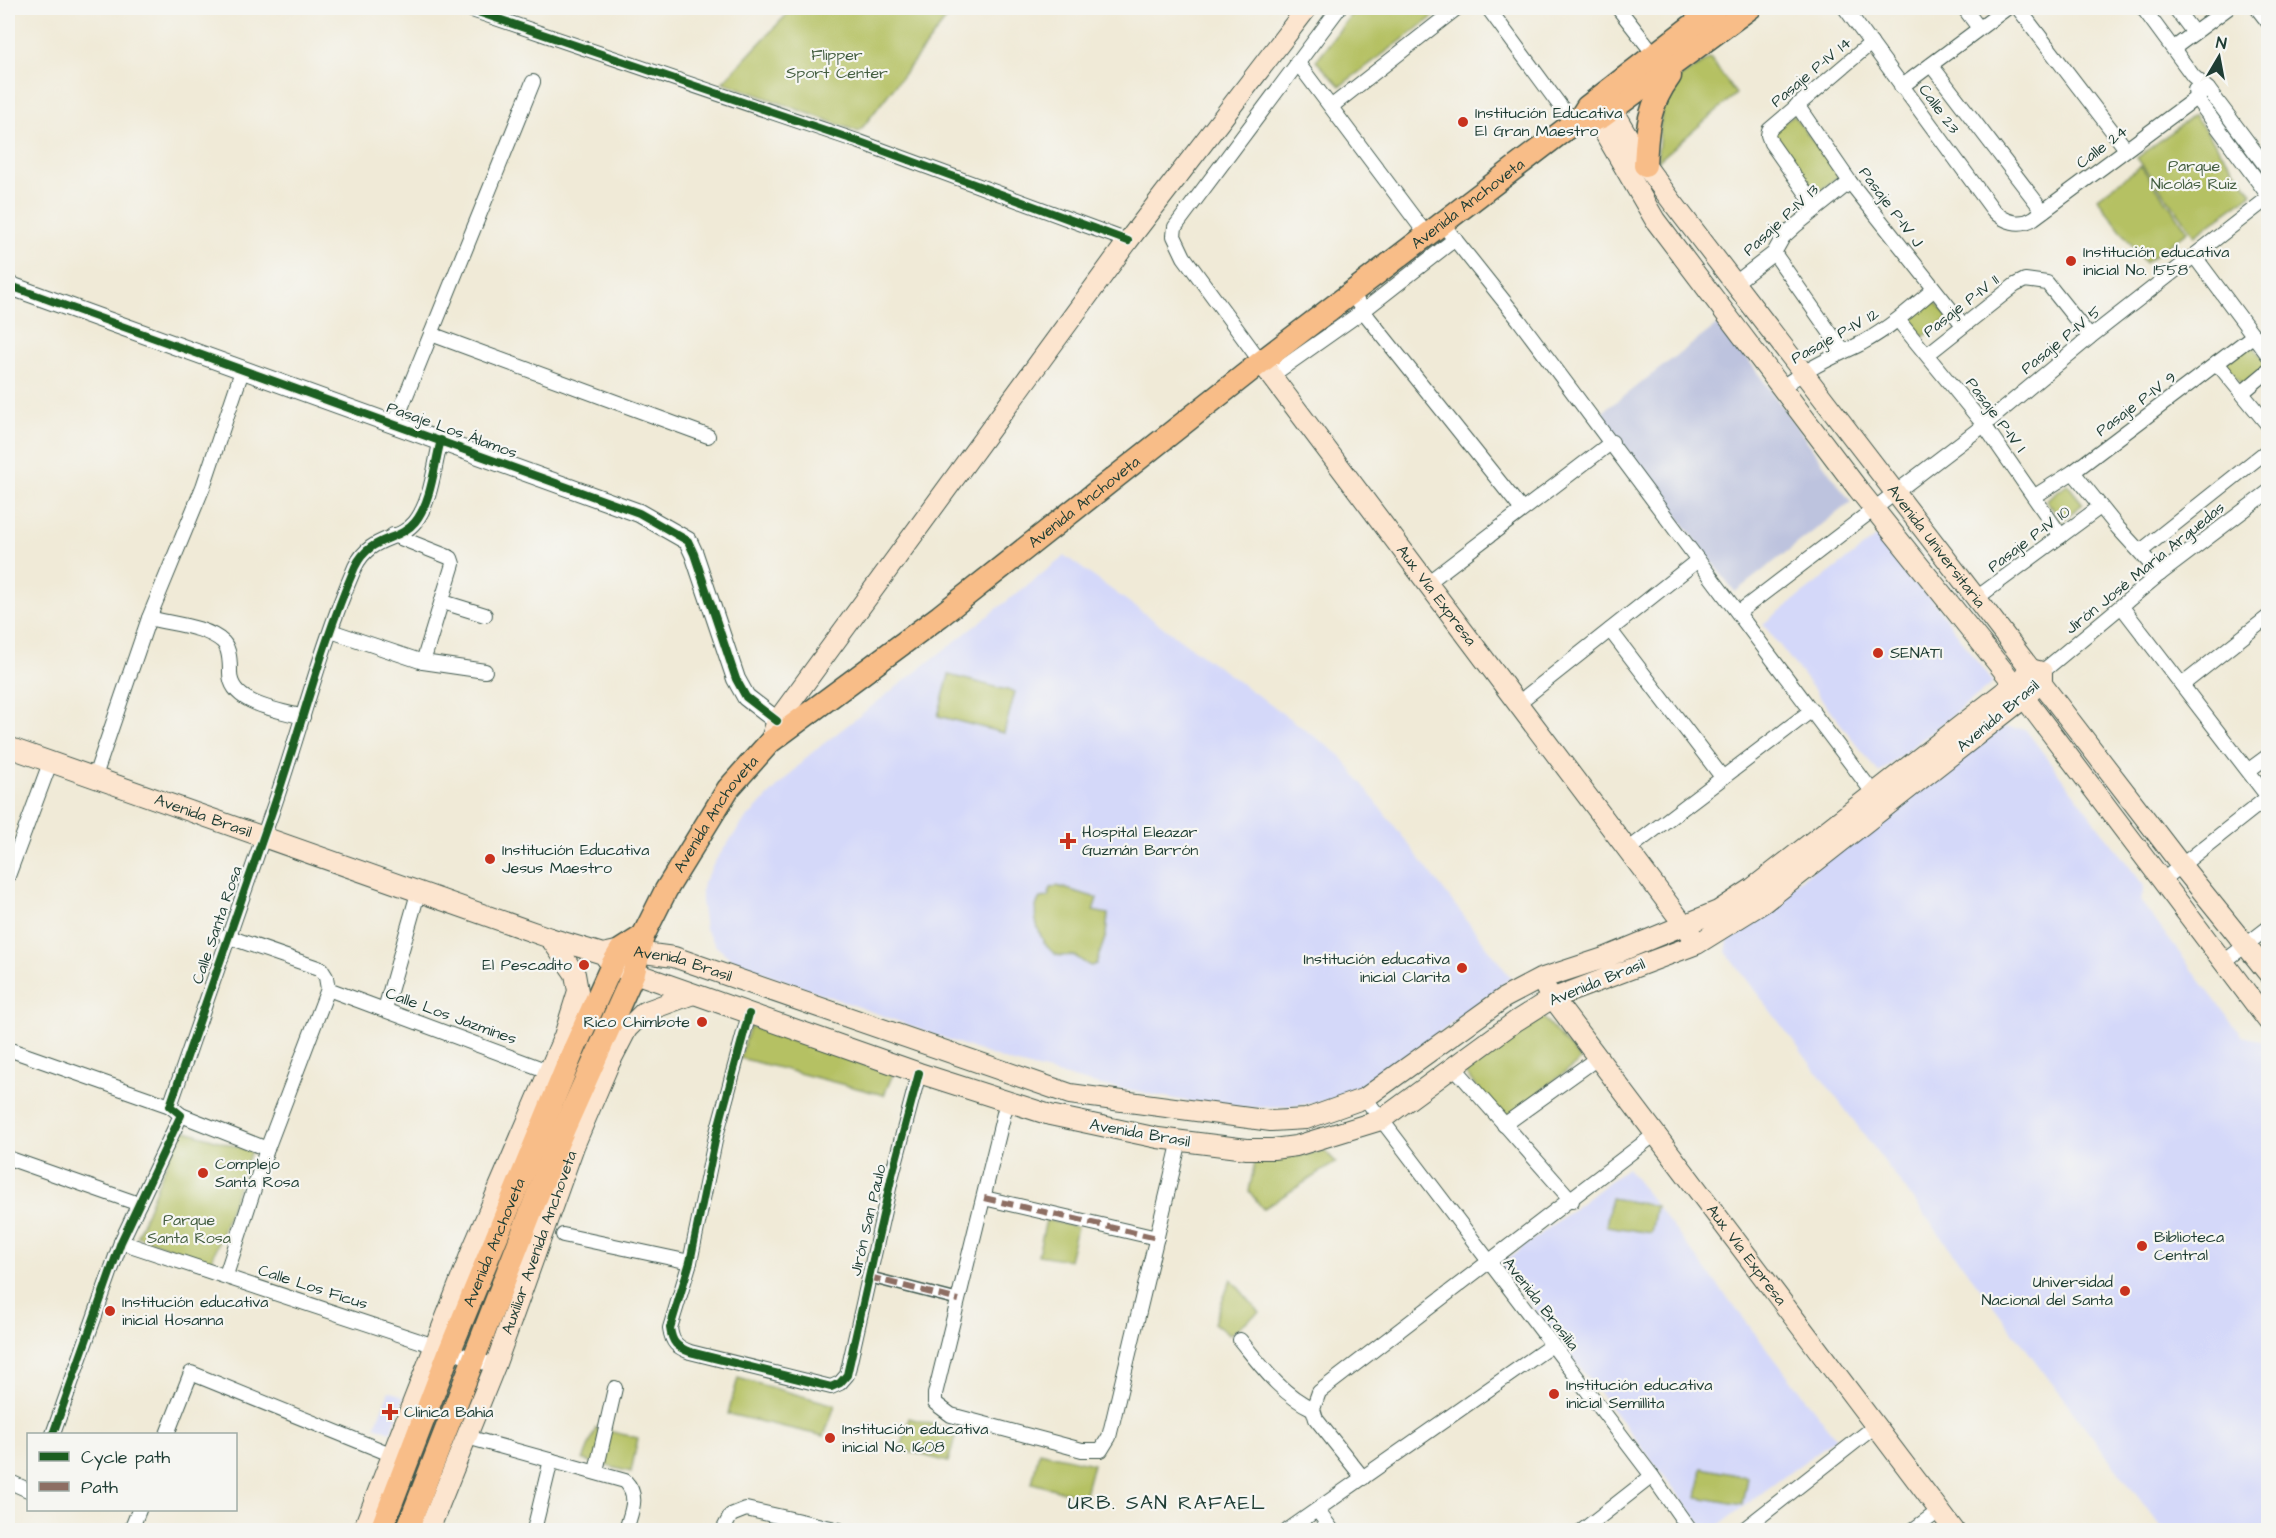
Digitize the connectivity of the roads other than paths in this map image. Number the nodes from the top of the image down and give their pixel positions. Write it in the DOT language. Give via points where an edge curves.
graph roads {
  1 [pos="466,8"];
  2 [pos="1307,8"];
  3 [pos="1339,8"];
  4 [pos="1457,8"];
  5 [pos="1488,8"];
  6 [pos="1618,8"];
  7 [pos="1715,8"];
  8 [pos="1750,8"];
  9 [pos="1845,8"];
  10 [pos="1964,8"];
  11 [pos="2007,8"];
  12 [pos="2018,8"];
  13 [pos="2143,8"];
  14 [pos="2175,8"];
  15 [pos="2228,8"];
  16 [pos="2257,8"];
  17 [pos="2208,13"];
  18 [pos="2268,22"];
  19 [pos="1979,28"];
  20 [pos="2194,33"];
  21 [pos="1871,43"];
  22 [pos="2174,48"];
  23 [pos="1654,54"];
  24 [pos="1297,62"];
  25 [pos="1680,62"];
  26 [pos="1931,65"];
  27 [pos="533,82"];
  28 [pos="1901,87"];
  29 [pos="2202,93"];
  30 [pos="1797,105"];
  31 [pos="1332,106"];
  32 [pos="1592,111"];
  33 [pos="2126,149"];
  34 [pos="1645,165"];
  35 [pos="2268,169"];
  36 [pos="1850,182"];
  37 [pos="2268,197"];
  38 [pos="1816,207"];
  39 [pos="2043,211"];
  40 [pos="2013,222"];
  41 [pos="1441,232"];
  42 [pos="1128,241"];
  43 [pos="1774,253"];
  44 [pos="2195,257"];
  45 [pos="1735,284"];
  46 [pos="8,285"];
  47 [pos="1933,290"];
  48 [pos="1358,302"];
  49 [pos="1898,320"];
  50 [pos="1963,325"];
  51 [pos="431,334"];
  52 [pos="2254,335"];
  53 [pos="2090,337"];
  54 [pos="1843,351"];
  55 [pos="1928,354"];
  56 [pos="2268,355"];
  57 [pos="2217,363"];
  58 [pos="1266,369"];
  59 [pos="242,371"];
  60 [pos="2268,371"];
  61 [pos="1802,372"];
  62 [pos="1781,388"];
  63 [pos="2243,392"];
  64 [pos="395,423"];
  65 [pos="2268,425"];
  66 [pos="1984,426"];
  67 [pos="708,436"];
  68 [pos="441,440"];
  69 [pos="1612,441"];
  70 [pos="2268,452"];
  71 [pos="2073,472"];
  72 [pos="1897,492"];
  73 [pos="2268,492"];
  74 [pos="2035,496"];
  75 [pos="2100,507"];
  76 [pos="1875,508"];
  77 [pos="1522,510"];
  78 [pos="393,535"];
  79 [pos="2061,536"];
  80 [pos="2141,551"];
  81 [pos="1698,560"];
  82 [pos="2160,574"];
  83 [pos="1426,584"];
  84 [pos="1978,597"];
  85 [pos="443,602"];
  86 [pos="2122,607"];
  87 [pos="1739,612"];
  88 [pos="485,615"];
  89 [pos="2268,617"];
  90 [pos="149,618"];
  91 [pos="1610,630"];
  92 [pos="331,631"];
  93 [pos="423,662"];
  94 [pos="485,671"];
  95 [pos="2040,674"];
  96 [pos="2182,685"];
  97 [pos="2019,691"];
  98 [pos="1518,703"];
  99 [pos="1812,710"];
  100 [pos="303,717"];
  101 [pos="777,721"];
  102 [pos="770,742"];
  103 [pos="8,747"];
  104 [pos="2268,756"];
  105 [pos="50,763"];
  106 [pos="2249,770"];
  107 [pos="1722,777"];
  108 [pos="94,779"];
  109 [pos="1874,794"];
  110 [pos="2268,797"];
  111 [pos="262,838"];
  112 [pos="1629,849"];
  113 [pos="2181,865"];
  114 [pos="8,876"];
  115 [pos="2163,880"];
  116 [pos="418,893"];
  117 [pos="1686,925"];
  118 [pos="2268,928"];
  119 [pos="226,936"];
  120 [pos="550,938"];
  121 [pos="1697,944"];
  122 [pos="2247,945"];
  123 [pos="626,955"];
  124 [pos="2225,961"];
  125 [pos="2268,974"];
  126 [pos="1540,979"];
  127 [pos="327,989"];
  128 [pos="693,994"];
  129 [pos="1551,999"];
  130 [pos="385,1009"];
  131 [pos="749,1014"];
  132 [pos="2268,1021"];
  133 [pos="8,1049"];
  134 [pos="1596,1059"];
  135 [pos="1454,1067"];
  136 [pos="556,1073"];
  137 [pos="919,1073"];
  138 [pos="1365,1098"];
  139 [pos="1007,1101"];
  140 [pos="170,1106"];
  141 [pos="181,1115"];
  142 [pos="1247,1119"];
  143 [pos="1381,1120"];
  144 [pos="1504,1125"];
  145 [pos="1654,1136"];
  146 [pos="1180,1140"];
  147 [pos="267,1149"];
  148 [pos="1247,1149"];
  149 [pos="8,1158"];
  150 [pos="984,1198"];
  151 [pos="1572,1201"];
  152 [pos="139,1204"];
  153 [pos="563,1235"];
  154 [pos="1157,1238"];
  155 [pos="121,1242"];
  156 [pos="690,1262"];
  157 [pos="1489,1264"];
  158 [pos="226,1275"];
  159 [pos="869,1277"];
  160 [pos="959,1300"];
  161 [pos="1239,1340"];
  162 [pos="1552,1345"];
  163 [pos="443,1347"];
  164 [pos="473,1358"];
  165 [pos="495,1366"];
  166 [pos="615,1388"];
  167 [pos="1313,1408"];
  168 [pos="1874,1427"];
  169 [pos="53,1433"];
  170 [pos="167,1433"];
  171 [pos="467,1437"];
  172 [pos="400,1458"];
  173 [pos="551,1460"];
  174 [pos="596,1471"];
  175 [pos="1652,1476"];
  176 [pos="1363,1478"];
  177 [pos="8,1481"];
  178 [pos="27,1490"];
  179 [pos="1317,1510"];
  180 [pos="138,1511"];
  181 [pos="1939,1511"];
  182 [pos="131,1530"];
  183 [pos="363,1530"];
  184 [pos="381,1530"];
  185 [pos="407,1530"];
  186 [pos="429,1530"];
  187 [pos="534,1530"];
  188 [pos="627,1530"];
  189 [pos="723,1530"];
  190 [pos="840,1530"];
  191 [pos="1288,1530"];
  192 [pos="1332,1530"];
  193 [pos="1583,1530"];
  194 [pos="1690,1530"];
  195 [pos="1743,1530"];
  196 [pos="1913,1530"];
  197 [pos="1954,1530"];
  1 -- 42 [label="street" via="860,142"];
  2 -- 42 [label="main road"];
  3 -- 24 [label="street"];
  4 -- 31 [label="street"];
  5 -- 32 [label="street"];
  6 -- 23 [label="street"];
  7 -- 23 [label="main road, Avenida Anchoveta"];
  8 -- 25 [label="main road, Avenida Anchoveta"];
  9 -- 21 [label="street, Calle 23"];
  10 -- 19 [label="street"];
  11 -- 19 [label="street"];
  12 -- 33 [label="street"];
  13 -- 22 [label="street"];
  14 -- 20 [label="street"];
  15 -- 17 [label="street"];
  16 -- 18 [label="street"];
  17 -- 20 [label="street"];
  19 -- 26 [label="street"];
  20 -- 22 [label="street"];
  21 -- 28 [label="street, Calle 23"];
  21 -- 30 [label="street, Pasaje P-IV 14"];
  22 -- 29 [label="street"];
  23 -- 32 [label="main road, Avenida Anchoveta"];
  24 -- 31 [label="street"];
  24 -- 58 [label="street, Aux. Vía Expresa" via="1175,227 1178,246"];
  25 -- 32 [label="main road, Avenida Anchoveta"];
  25 -- 34 [label="main road" via="1654,100 1648,118"];
  26 -- 28 [label="street"];
  26 -- 39 [label="street"];
  27 -- 51 [label="street"];
  28 -- 40 [label="street, Calle 23" via="1993,210"];
  29 -- 33 [label="street, Calle 24"];
  29 -- 35 [label="street"];
  29 -- 37 [label="street"];
  30 -- 36 [label="street, Pasaje P-IV J"];
  30 -- 38 [label="street, Pasaje P-IV 14" via="1773,125 1768,135"];
  31 -- 41 [label="street"];
  32 -- 34 [label="main road, Avenida Universitaria"];
  32 -- 41 [label="main road, Avenida Anchoveta"];
  32 -- 62 [label="main road, Avenida Universitaria" via="1655,220"];
  33 -- 39 [label="street, Calle 24"];
  34 -- 45 [label="main road, Avenida Universitaria"];
  36 -- 38 [label="street, Pasaje P-IV 13"];
  36 -- 47 [label="street, Pasaje P-IV J"];
  37 -- 44 [label="street, Pasaje P-IV 5"];
  38 -- 43 [label="street, Pasaje P-IV 13" via="1783,237"];
  39 -- 40 [label="street, Calle 24" via="2028,222"];
  41 -- 48 [label="main road, Avenida Anchoveta"];
  41 -- 69 [label="street"];
  42 -- 101 [label="main road"];
  43 -- 45 [label="street, Pasaje P-IV 13"];
  43 -- 54 [label="street"];
  44 -- 52 [label="street"];
  44 -- 53 [label="street, Pasaje P-IV 5"];
  45 -- 61 [label="main road, Avenida Universitaria"];
  46 -- 59 [label="street, Pasaje Los Álamos"];
  47 -- 49 [label="street, Pasaje P-IV 12"];
  47 -- 50 [label="street, Pasaje P-IV J"];
  48 -- 58 [label="main road, Avenida Anchoveta"];
  48 -- 77 [label="street"];
  49 -- 54 [label="street, Pasaje P-IV 12"];
  49 -- 55 [label="street, Pasaje P-IV I"];
  50 -- 53 [label="street, Pasaje P-IV 11" via="2025,280 2047,283"];
  50 -- 55 [label="street, Pasaje P-IV 11"];
  51 -- 64 [label="street"];
  51 -- 67 [label="street"];
  52 -- 56 [label="street"];
  52 -- 57 [label="street, Pasaje P-IV 9"];
  53 -- 66 [label="street, Pasaje P-IV 5"];
  54 -- 61 [label="street, Pasaje P-IV 12"];
  55 -- 66 [label="street, Pasaje P-IV I"];
  57 -- 63 [label="street"];
  57 -- 71 [label="street, Pasaje P-IV 9"];
  58 -- 83 [label="main road, Aux. Vía Expresa"];
  58 -- 102 [label="main road, Avenida Anchoveta"];
  59 -- 64 [label="street, Pasaje Los Álamos"];
  59 -- 90 [label="street" via="202,487"];
  60 -- 63 [label="street"];
  61 -- 62 [label="street, Pasaje P-IV 12"];
  61 -- 72 [label="main road, Avenida Universitaria"];
  62 -- 76 [label="main road, Avenida Universitaria"];
  63 -- 65 [label="street"];
  64 -- 68 [label="street, Pasaje Los Álamos"];
  66 -- 72 [label="street, Pasaje P-IV 5"];
  66 -- 74 [label="street, Pasaje P-IV I"];
  68 -- 78 [label="street, Calle Santa Rosa" via="426,500 415,521"];
  68 -- 101 [label="street, Pasaje Los Álamos" via="639,513 688,541 736,679 746,697"];
  69 -- 77 [label="street"];
  69 -- 81 [label="street"];
  70 -- 80 [label="street"];
  71 -- 74 [label="street, Pasaje P-IV 9"];
  71 -- 75 [label="street"];
  72 -- 76 [label="street, Pasaje P-IV 5"];
  72 -- 84 [label="main road, Avenida Universitaria"];
  73 -- 82 [label="street, Jirón José María Arguedas"];
  74 -- 79 [label="street, Pasaje P-IV I"];
  75 -- 79 [label="street, Pasaje P-IV 10"];
  75 -- 80 [label="street"];
  76 -- 87 [label="street, Pasaje P-IV 5"];
  76 -- 97 [label="main road, Avenida Universitaria"];
  77 -- 83 [label="street"];
  78 -- 85 [label="street" via="451,558 453,564"];
  78 -- 92 [label="street, Calle Santa Rosa" via="367,549 356,564"];
  79 -- 84 [label="street, Pasaje P-IV 10"];
  80 -- 82 [label="street"];
  81 -- 87 [label="street"];
  81 -- 91 [label="street"];
  82 -- 86 [label="street, Jirón José María Arguedas"];
  83 -- 98 [label="main road, Aux. Vía Expresa"];
  84 -- 95 [label="main road, Avenida Universitaria"];
  85 -- 88 [label="street"];
  85 -- 93 [label="street"];
  86 -- 95 [label="street, Jirón José María Arguedas"];
  86 -- 96 [label="street"];
  87 -- 99 [label="street"];
  89 -- 96 [label="street"];
  90 -- 100 [label="street" via="210,634 225,644 235,692"];
  90 -- 108 [label="street"];
  91 -- 98 [label="street"];
  91 -- 107 [label="street"];
  92 -- 93 [label="street"];
  92 -- 100 [label="street, Calle Santa Rosa"];
  93 -- 94 [label="street"];
  95 -- 97 [label="main road, Avenida Brasil"];
  95 -- 113 [label="main road, Avenida Universitaria"];
  96 -- 106 [label="street"];
  97 -- 109 [label="main road, Avenida Brasil"];
  97 -- 115 [label="main road, Avenida Universitaria"];
  97 -- 121 [label="main road, Avenida Brasil" via="1763,903"];
  98 -- 112 [label="main road, Aux. Vía Expresa"];
  99 -- 107 [label="street"];
  99 -- 109 [label="street"];
  100 -- 111 [label="street, Calle Santa Rosa"];
  101 -- 102 [label="main road"];
  102 -- 123 [label="main road, Avenida Anchoveta" via="728,789"];
  103 -- 105 [label="main road, Avenida Brasil"];
  104 -- 106 [label="street"];
  105 -- 108 [label="main road, Avenida Brasil"];
  105 -- 114 [label="street"];
  106 -- 110 [label="street"];
  107 -- 112 [label="street"];
  108 -- 111 [label="main road, Avenida Brasil"];
  109 -- 117 [label="main road, Avenida Brasil" via="1753,888 1718,911"];
  110 -- 113 [label="street"];
  111 -- 116 [label="main road, Avenida Brasil"];
  111 -- 119 [label="street, Calle Santa Rosa"];
  112 -- 117 [label="main road, Aux. Vía Expresa"];
  113 -- 115 [label="street"];
  113 -- 122 [label="main road, Avenida Universitaria"];
  115 -- 124 [label="main road, Avenida Universitaria"];
  116 -- 120 [label="main road, Avenida Brasil"];
  116 -- 130 [label="street"];
  117 -- 121 [label="main road, Aux. Vía Expresa"];
  117 -- 126 [label="main road, Avenida Brasil"];
  118 -- 122 [label="street"];
  119 -- 127 [label="street" via="321,969"];
  119 -- 140 [label="street, Calle Santa Rosa"];
  120 -- 123 [label="main road, Avenida Brasil"];
  120 -- 136 [label="main road" via="575,974 578,991"];
  121 -- 129 [label="main road, Avenida Brasil"];
  122 -- 124 [label="street"];
  122 -- 125 [label="main road, Avenida Universitaria"];
  123 -- 128 [label="main road, Avenida Brasil"];
  123 -- 136 [label="main road, Avenida Anchoveta"];
  123 -- 142 [label="main road, Avenida Brasil" via="674,957 711,968 1070,1094"];
  123 -- 164 [label="main road, Avenida Anchoveta"];
  124 -- 132 [label="main road, Avenida Universitaria"];
  126 -- 129 [label="main road, Aux. Vía Expresa"];
  126 -- 138 [label="main road, Avenida Brasil" via="1504,998"];
  127 -- 130 [label="street, Calle Los Jazmines"];
  127 -- 147 [label="street"];
  128 -- 131 [label="main road, Avenida Brasil"];
  128 -- 165 [label="main road, Auxiliar Avenida Anchoveta" via="644,1011 627,1029 574,1146"];
  129 -- 134 [label="main road, Aux. Vía Expresa"];
  129 -- 135 [label="main road, Avenida Brasil"];
  130 -- 136 [label="street, Calle Los Jazmines"];
  131 -- 137 [label="main road, Avenida Brasil"];
  131 -- 156 [label="street" via="716,1136"];
  133 -- 140 [label="street"];
  134 -- 144 [label="street"];
  134 -- 145 [label="main road, Aux. Vía Expresa"];
  135 -- 143 [label="main road, Avenida Brasil"];
  135 -- 144 [label="street"];
  136 -- 163 [label="main road, Avenida Anchoveta"];
  137 -- 139 [label="main road, Avenida Brasil"];
  137 -- 159 [label="street, Jirón San Paulo"];
  138 -- 142 [label="main road, Avenida Brasil" via="1306,1119"];
  138 -- 143 [label="street, Avenida Brasilia"];
  139 -- 146 [label="main road, Avenida Brasil" via="1078,1122"];
  139 -- 150 [label="street"];
  140 -- 141 [label="street"];
  141 -- 147 [label="street"];
  141 -- 152 [label="street"];
  142 -- 148 [label="main road"];
  143 -- 148 [label="main road, Avenida Brasil" via="1296,1146"];
  143 -- 157 [label="street, Avenida Brasilia"];
  144 -- 151 [label="street"];
  145 -- 151 [label="street"];
  145 -- 168 [label="main road, Aux. Vía Expresa"];
  146 -- 148 [label="main road, Avenida Brasil"];
  146 -- 154 [label="street"];
  147 -- 158 [label="street"];
  149 -- 152 [label="street"];
  150 -- 154 [label="street"];
  150 -- 160 [label="street"];
  151 -- 157 [label="street"];
  152 -- 155 [label="street"];
  153 -- 156 [label="street"];
  154 -- 160 [label="street" via="1109,1437 1101,1450 1082,1450 941,1410 934,1394"];
  155 -- 158 [label="street, Calle Los Ficus"];
  155 -- 169 [label="street"];
  156 -- 159 [label="street, Jirón San Paulo" via="670,1328 678,1347 831,1387 847,1375"];
  157 -- 162 [label="street, Avenida Brasilia"];
  157 -- 167 [label="street" via="1331,1380 1319,1392"];
  158 -- 163 [label="street, Calle Los Ficus"];
  159 -- 160 [label="street"];
  161 -- 167 [label="street" via="1282,1389"];
  162 -- 175 [label="street, Avenida Brasilia"];
  162 -- 176 [label="street"];
  163 -- 164 [label="street, Calle Los Ficus"];
  163 -- 172 [label="main road, Avenida Anchoveta"];
  164 -- 165 [label="street, Calle Los Ficus"];
  164 -- 185 [label="main road, Avenida Anchoveta"];
  165 -- 171 [label="main road, Auxiliar Avenida Anchoveta"];
  166 -- 174 [label="street"];
  167 -- 176 [label="street" via="1324,1433"];
  168 -- 181 [label="main road, Aux. Vía Expresa"];
  168 -- 195 [label="street"];
  170 -- 172 [label="street" via="191,1373"];
  171 -- 173 [label="street"];
  171 -- 186 [label="main road, Auxiliar Avenida Anchoveta"];
  172 -- 183 [label="main road"];
  172 -- 184 [label="main road, Avenida Anchoveta"];
  173 -- 174 [label="street"];
  173 -- 187 [label="street"];
  174 -- 188 [label="street" via="625,1481 632,1489 634,1501"];
  175 -- 193 [label="street"];
  175 -- 194 [label="street, Avenida Brasilia"];
  176 -- 179 [label="street"];
  177 -- 178 [label="street"];
  179 -- 191 [label="street"];
  179 -- 192 [label="street"];
  180 -- 182 [label="street"];
  181 -- 196 [label="street"];
  181 -- 197 [label="main road, Aux. Vía Expresa"];
  189 -- 190 [label="street" via="730,1515 746,1509"];
}
